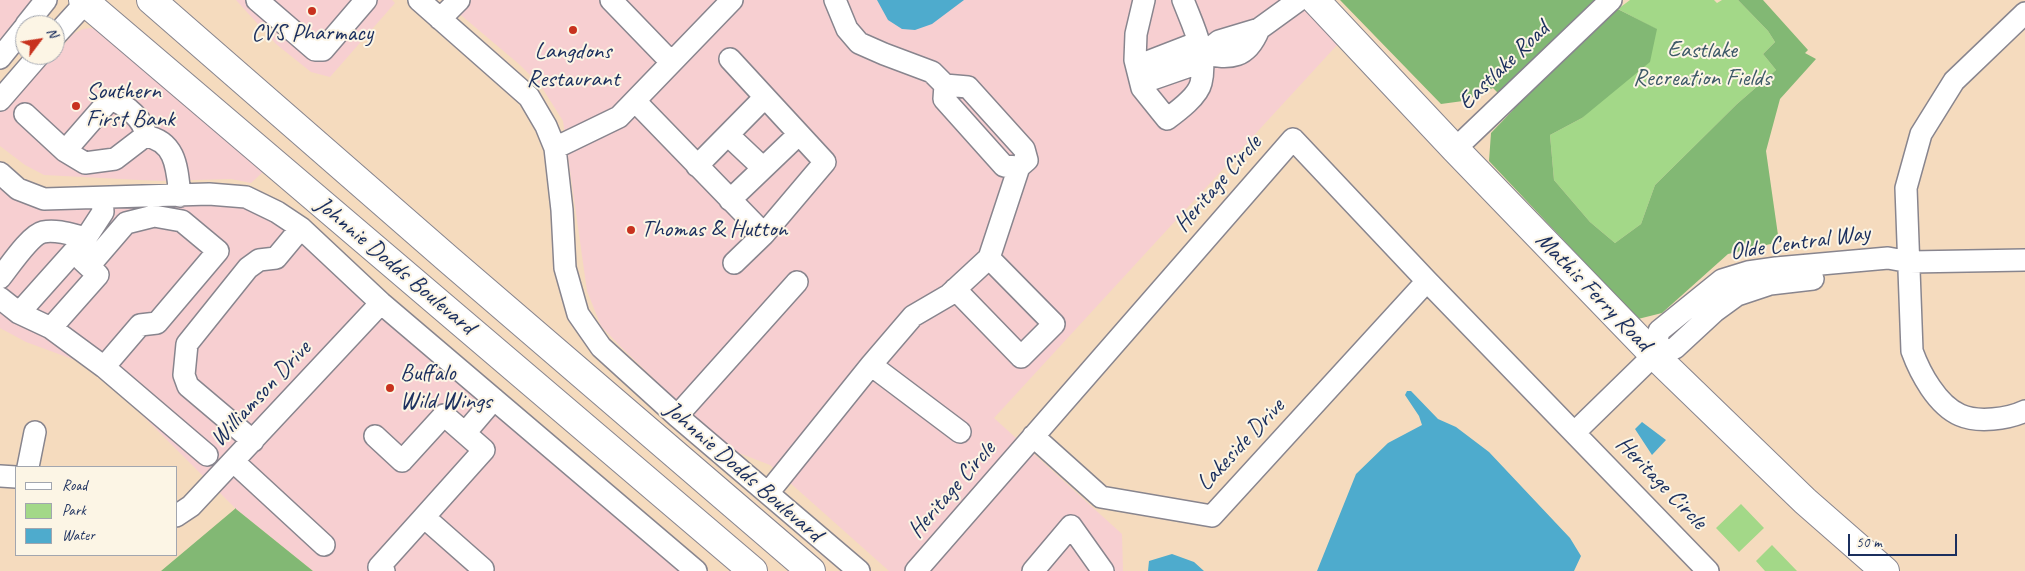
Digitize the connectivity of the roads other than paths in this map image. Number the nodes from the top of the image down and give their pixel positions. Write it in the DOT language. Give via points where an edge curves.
graph roads {
  1 [pos="46,0"];
  2 [pos="151,0"];
  3 [pos="257,0"];
  4 [pos="366,0"];
  5 [pos="419,0"];
  6 [pos="459,0"];
  7 [pos="611,0"];
  8 [pos="732,0"];
  9 [pos="835,0"];
  10 [pos="1144,0"];
  11 [pos="1183,0"];
  12 [pos="1299,0"];
  13 [pos="1315,0"];
  14 [pos="1612,0"];
  15 [pos="85,1"];
  16 [pos="2025,13"];
  17 [pos="34,15"];
  18 [pos="440,18"];
  19 [pos="65,24"];
  20 [pos="15,40"];
  21 [pos="1201,48"];
  22 [pos="0,58"];
  23 [pos="730,59"];
  24 [pos="671,62"];
  25 [pos="30,65"];
  26 [pos="1139,75"];
  27 [pos="765,98"];
  28 [pos="0,100"];
  29 [pos="634,101"];
  30 [pos="25,114"];
  31 [pos="799,134"];
  32 [pos="728,135"];
  33 [pos="145,136"];
  34 [pos="554,148"];
  35 [pos="1455,149"];
  36 [pos="65,151"];
  37 [pos="697,166"];
  38 [pos="763,168"];
  39 [pos="0,173"];
  40 [pos="180,196"];
  41 [pos="102,198"];
  42 [pos="730,200"];
  43 [pos="301,228"];
  44 [pos="764,234"];
  45 [pos="83,252"];
  46 [pos="989,258"];
  47 [pos="2025,260"];
  48 [pos="1910,262"];
  49 [pos="734,263"];
  50 [pos="0,278"];
  51 [pos="797,282"];
  52 [pos="1427,282"];
  53 [pos="955,289"];
  54 [pos="0,298"];
  55 [pos="381,303"];
  56 [pos="19,313"];
  57 [pos="51,328"];
  58 [pos="1654,355"];
  59 [pos="871,365"];
  60 [pos="104,367"];
  61 [pos="494,399"];
  62 [pos="2025,412"];
  63 [pos="677,416"];
  64 [pos="35,432"];
  65 [pos="960,432"];
  66 [pos="1575,432"];
  67 [pos="465,433"];
  68 [pos="375,436"];
  69 [pos="1033,436"];
  70 [pos="253,441"];
  71 [pos="207,455"];
  72 [pos="234,462"];
  73 [pos="28,466"];
  74 [pos="0,476"];
  75 [pos="15,477"];
  76 [pos="768,493"];
  77 [pos="178,515"];
  78 [pos="424,517"];
  79 [pos="324,545"];
  80 [pos="384,571"];
  81 [pos="481,571"];
  82 [pos="696,571"];
  83 [pos="753,571"];
  84 [pos="811,571"];
  85 [pos="859,571"];
  86 [pos="916,571"];
  87 [pos="1033,571"];
  88 [pos="1103,571"];
  89 [pos="1708,571"];
  90 [pos="1885,571"];
  1 -- 17 [label="street"];
  2 -- 84 [label="main road, Johnnie Dodds Boulevard"];
  3 -- 4 [label="street" via="319,51"];
  5 -- 18 [label="street, Johnnie Dodds Boulevard"];
  6 -- 18 [label="street"];
  7 -- 24 [label="street"];
  8 -- 24 [label="street"];
  9 -- 46 [label="street" via="847,29 859,43 932,72 945,84 944,99 1004,166 1020,167"];
  10 -- 26 [label="street" via="1136,34"];
  11 -- 21 [label="street"];
  12 -- 21 [label="street" via="1258,29"];
  13 -- 35 [label="main road, Mathis Ferry Road"];
  14 -- 35 [label="street, Eastlake Road"];
  15 -- 19 [label="street"];
  15 -- 83 [label="main road, Johnnie Dodds Boulevard"];
  16 -- 48 [label="street" via="1954,81 1921,134 1906,188"];
  18 -- 34 [label="street, Johnnie Dodds Boulevard" via="529,97 546,126"];
  20 -- 22 [label="street"];
  21 -- 26 [label="street" via="1187,67"];
  21 -- 26 [label="street" via="1201,84 1186,105 1167,119 1142,88"];
  23 -- 27 [label="street"];
  24 -- 29 [label="street"];
  25 -- 28 [label="street"];
  27 -- 31 [label="street"];
  27 -- 32 [label="street"];
  29 -- 34 [label="street" via="619,117"];
  29 -- 37 [label="street"];
  30 -- 36 [label="street"];
  31 -- 38 [label="street"];
  31 -- 44 [label="street" via="825,162"];
  32 -- 37 [label="street"];
  32 -- 38 [label="street"];
  33 -- 36 [label="street" via="121,156 105,162 85,163"];
  33 -- 36 [label="street" via="141,122 119,102 112,100"];
  33 -- 40 [label="street" via="165,144 175,160"];
  34 -- 63 [label="street, Johnnie Dodds Boulevard" via="565,268 578,314 601,347"];
  35 -- 58 [label="main road, Mathis Ferry Road"];
  37 -- 42 [label="street"];
  38 -- 42 [label="street"];
  39 -- 41 [label="street, Johnnie Dodds Boulevard" via="18,189 44,199"];
  40 -- 41 [label="street, Johnnie Dodds Boulevard"];
  40 -- 43 [label="street, Johnnie Dodds Boulevard" via="246,197"];
  41 -- 45 [label="street" via="103,212"];
  42 -- 44 [label="street"];
  43 -- 55 [label="street, Johnnie Dodds Boulevard"];
  43 -- 70 [label="street" via="276,258 259,260 248,268 187,344 184,375 188,386"];
  44 -- 49 [label="street"];
  45 -- 50 [label="street" via="60,232 40,232"];
  45 -- 56 [label="street"];
  45 -- 57 [label="street" via="98,275"];
  45 -- 60 [label="street" via="126,223 154,216 182,221 218,252 158,323 140,324"];
  46 -- 53 [label="street"];
  46 -- 53 [label="street" via="1054,324 1021,357"];
  47 -- 48 [label="street, Olde Central Way"];
  48 -- 58 [label="street, Olde Central Way" via="1890,269 1770,284 1737,295 1675,348"];
  48 -- 62 [label="street" via="1912,351 1936,395 1960,415 2001,419"];
  51 -- 63 [label="street"];
  52 -- 66 [label="street, Heritage Circle"];
  52 -- 69 [label="street, Lakeside Drive" via="1212,516 1101,497"];
  52 -- 69 [label="street, Heritage Circle" via="1293,139"];
  53 -- 59 [label="street" via="913,316"];
  54 -- 56 [label="street"];
  55 -- 61 [label="street, Johnnie Dodds Boulevard"];
  55 -- 70 [label="street, Williamson Drive"];
  56 -- 57 [label="street"];
  57 -- 60 [label="street"];
  58 -- 66 [label="street"];
  58 -- 90 [label="main road, Mathis Ferry Road" via="1805,501"];
  59 -- 65 [label="street"];
  59 -- 76 [label="street"];
  60 -- 71 [label="street"];
  61 -- 67 [label="street"];
  61 -- 82 [label="street, Johnnie Dodds Boulevard"];
  63 -- 76 [label="street, Johnnie Dodds Boulevard"];
  64 -- 73 [label="street"];
  66 -- 89 [label="street, Heritage Circle"];
  67 -- 68 [label="street" via="444,415 402,461"];
  67 -- 78 [label="street" via="484,450"];
  69 -- 86 [label="street, Heritage Circle"];
  70 -- 72 [label="street, Williamson Drive"];
  72 -- 77 [label="street, Williamson Drive" via="191,506"];
  72 -- 79 [label="street"];
  74 -- 75 [label="street"];
  76 -- 85 [label="street, Johnnie Dodds Boulevard"];
  78 -- 80 [label="street" via="379,566"];
  78 -- 81 [label="street" via="483,569"];
  87 -- 88 [label="street" via="1071,526"];
}
